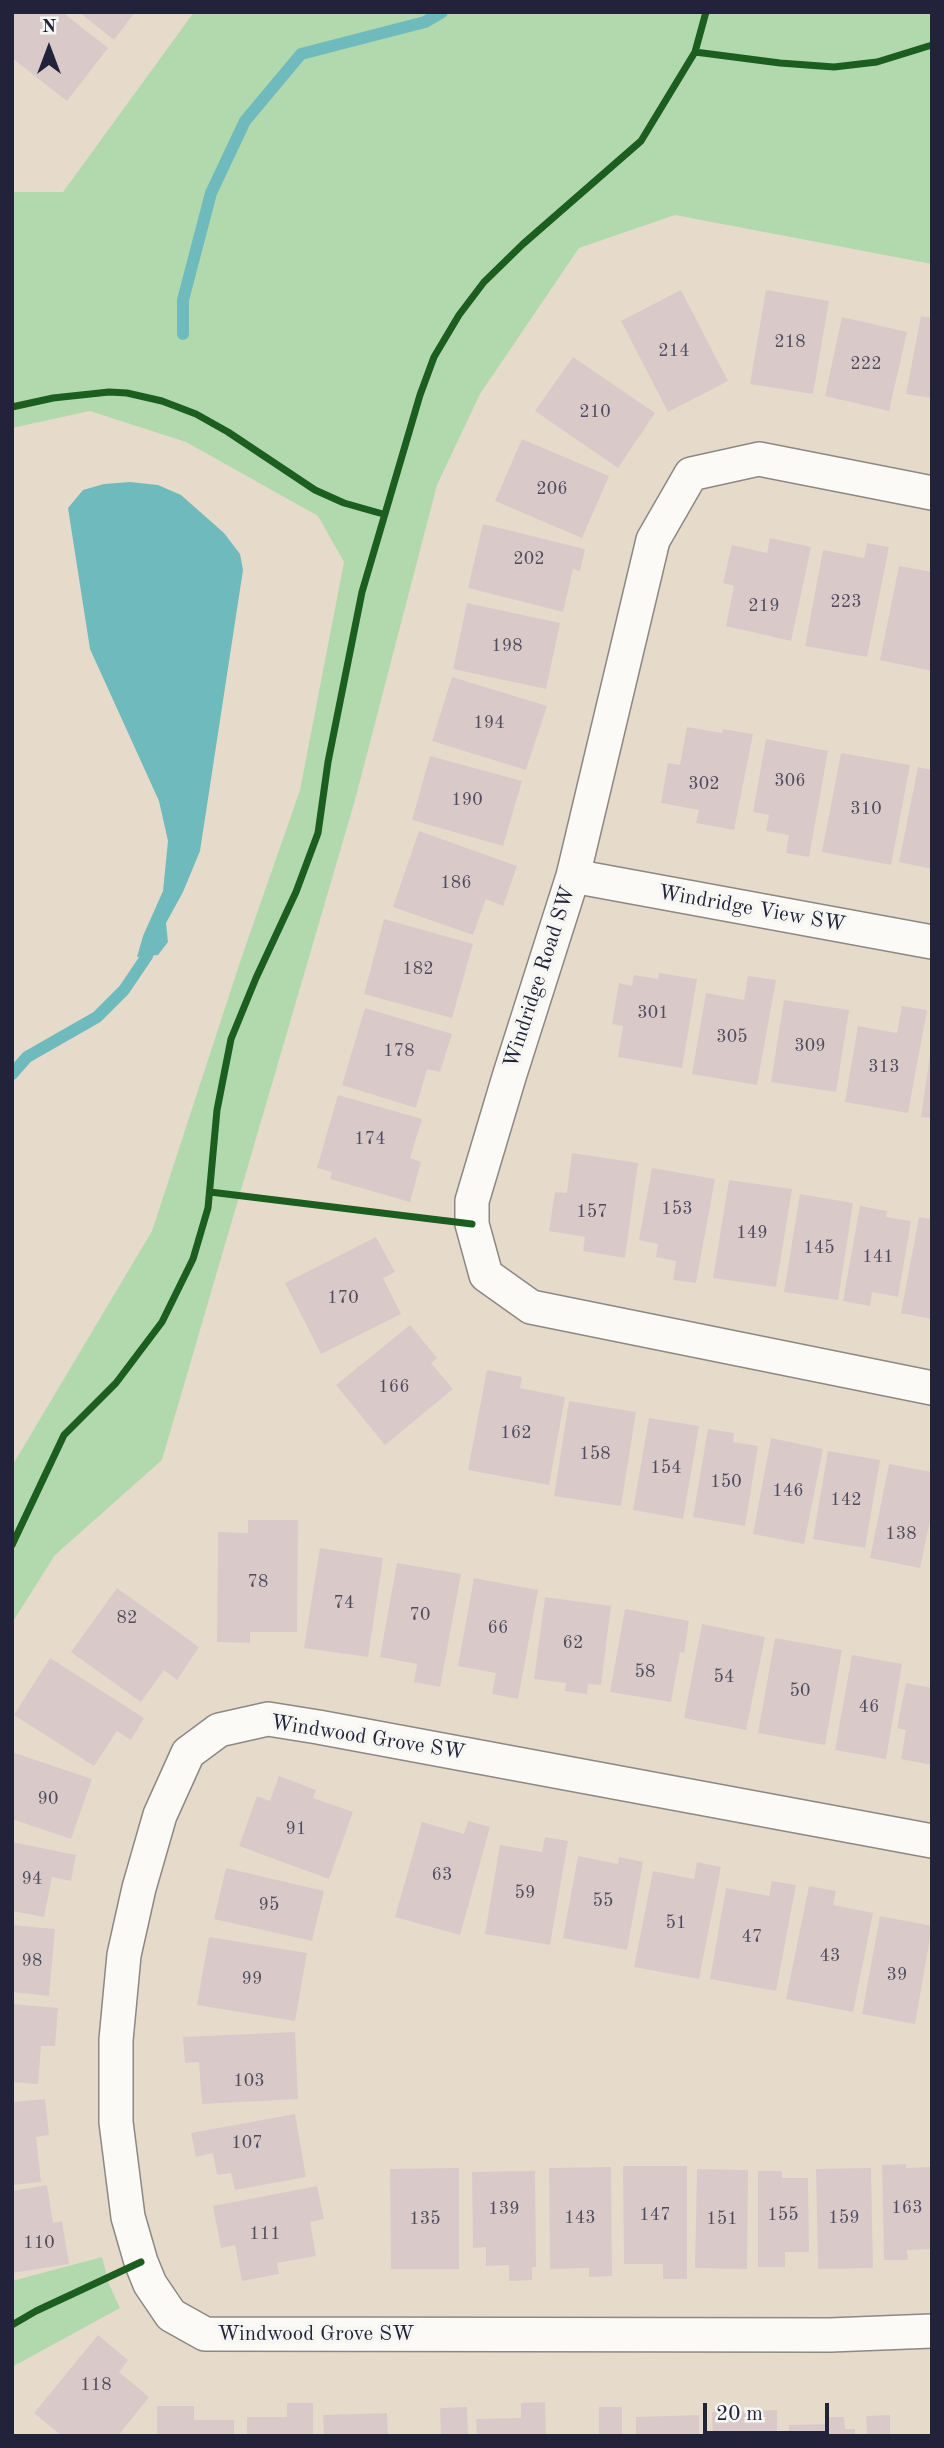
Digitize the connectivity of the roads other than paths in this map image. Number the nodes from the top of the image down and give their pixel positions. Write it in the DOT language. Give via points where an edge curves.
graph roads {
  1 [pos="932,493"];
  2 [pos="573,876"];
  3 [pos="932,942"];
  4 [pos="932,1388"];
  5 [pos="932,1841"];
  6 [pos="932,2331"];
  1 -- 2 [label="street, Windridge Road SW" via="759,458 691,474 653,540"];
  2 -- 3 [label="street, Windridge View SW"];
  2 -- 4 [label="street, Windridge Road SW" via="472,1201 472,1224 486,1275 531,1307"];
  5 -- 6 [label="street, Windwood Grove SW" via="268,1719 219,1730 188,1753 160,1815 124,1955 116,2040 116,2122 128,2217 141,2262 172,2315 205,2334 831,2335"];
}
